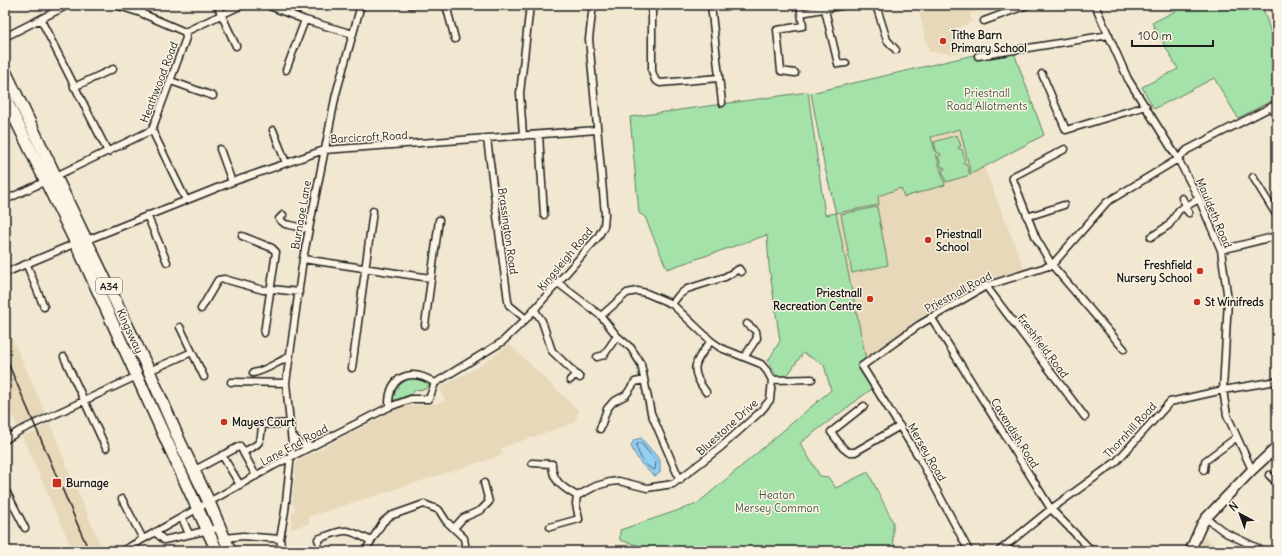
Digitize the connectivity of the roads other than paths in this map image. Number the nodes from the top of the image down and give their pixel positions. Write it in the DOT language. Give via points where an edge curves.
graph roads {
  1 [pos="68,5"];
  2 [pos="116,5"];
  3 [pos="144,5"];
  4 [pos="217,5"];
  5 [pos="242,5"];
  6 [pos="267,5"];
  7 [pos="361,5"];
  8 [pos="446,5"];
  9 [pos="530,5"];
  10 [pos="593,5"];
  11 [pos="652,5"];
  12 [pos="712,5"];
  13 [pos="800,5"];
  14 [pos="844,5"];
  15 [pos="876,5"];
  16 [pos="1027,5"];
  17 [pos="1095,5"];
  18 [pos="824,10"];
  19 [pos="141,13"];
  20 [pos="801,13"];
  21 [pos="221,14"];
  22 [pos="41,20"];
  23 [pos="305,20"];
  24 [pos="984,21"];
  25 [pos="185,32"];
  26 [pos="353,34"];
  27 [pos="1109,35"];
  28 [pos="5,37"];
  29 [pos="455,39"];
  30 [pos="236,46"];
  31 [pos="896,50"];
  32 [pos="978,56"];
  33 [pos="846,63"];
  34 [pos="113,69"];
  35 [pos="286,70"];
  36 [pos="5,71"];
  37 [pos="795,72"];
  38 [pos="1042,74"];
  39 [pos="719,78"];
  40 [pos="172,81"];
  41 [pos="74,87"];
  42 [pos="213,96"];
  43 [pos="5,98"];
  44 [pos="722,103"];
  45 [pos="1277,104"];
  46 [pos="1146,106"];
  47 [pos="1271,107"];
  48 [pos="1277,117"];
  49 [pos="152,130"];
  50 [pos="273,130"];
  51 [pos="596,130"];
  52 [pos="539,135"];
  53 [pos="523,136"];
  54 [pos="487,139"];
  55 [pos="220,149"];
  56 [pos="1065,149"];
  57 [pos="324,150"];
  58 [pos="108,152"];
  59 [pos="1178,159"];
  60 [pos="286,163"];
  61 [pos="1253,177"];
  62 [pos="51,179"];
  63 [pos="232,182"];
  64 [pos="1182,198"];
  65 [pos="1199,198"];
  66 [pos="5,200"];
  67 [pos="186,200"];
  68 [pos="1064,205"];
  69 [pos="1185,206"];
  70 [pos="373,211"];
  71 [pos="1189,213"];
  72 [pos="147,215"];
  73 [pos="283,215"];
  74 [pos="544,215"];
  75 [pos="1277,216"];
  76 [pos="1027,217"];
  77 [pos="439,220"];
  78 [pos="308,229"];
  79 [pos="242,236"];
  80 [pos="1277,236"];
  81 [pos="1151,237"];
  82 [pos="82,242"];
  83 [pos="1221,250"];
  84 [pos="303,259"];
  85 [pos="167,262"];
  86 [pos="27,265"];
  87 [pos="1052,265"];
  88 [pos="365,267"];
  89 [pos="740,270"];
  90 [pos="5,273"];
  91 [pos="430,278"];
  92 [pos="558,283"];
  93 [pos="986,286"];
  94 [pos="272,289"];
  95 [pos="298,292"];
  96 [pos="672,304"];
  97 [pos="44,307"];
  98 [pos="201,309"];
  99 [pos="534,309"];
  100 [pos="601,316"];
  101 [pos="931,317"];
  102 [pos="526,319"];
  103 [pos="747,324"];
  104 [pos="425,325"];
  105 [pos="180,327"];
  106 [pos="264,333"];
  107 [pos="617,336"];
  108 [pos="711,341"];
  109 [pos="1124,350"];
  110 [pos="192,352"];
  111 [pos="745,356"];
  112 [pos="64,357"];
  113 [pos="289,357"];
  114 [pos="597,357"];
  115 [pos="862,366"];
  116 [pos="352,368"];
  117 [pos="149,371"];
  118 [pos="253,373"];
  119 [pos="137,376"];
  120 [pos="204,377"];
  121 [pos="812,378"];
  122 [pos="570,380"];
  123 [pos="644,380"];
  124 [pos="772,380"];
  125 [pos="1277,381"];
  126 [pos="231,382"];
  127 [pos="286,383"];
  128 [pos="435,383"];
  129 [pos="1223,390"];
  130 [pos="706,392"];
  131 [pos="84,402"];
  132 [pos="864,406"];
  133 [pos="389,407"];
  134 [pos="1085,417"];
  135 [pos="290,423"];
  136 [pos="900,426"];
  137 [pos="600,429"];
  138 [pos="291,434"];
  139 [pos="1237,437"];
  140 [pos="5,440"];
  141 [pos="180,442"];
  142 [pos="313,446"];
  143 [pos="1277,447"];
  144 [pos="106,448"];
  145 [pos="243,452"];
  146 [pos="222,455"];
  147 [pos="291,458"];
  148 [pos="532,463"];
  149 [pos="1204,470"];
  150 [pos="1252,470"];
  151 [pos="193,471"];
  152 [pos="1269,475"];
  153 [pos="256,476"];
  154 [pos="680,480"];
  155 [pos="484,483"];
  156 [pos="1277,483"];
  157 [pos="240,485"];
  158 [pos="5,489"];
  159 [pos="577,496"];
  160 [pos="122,499"];
  161 [pos="209,502"];
  162 [pos="199,508"];
  163 [pos="1051,509"];
  164 [pos="182,518"];
  165 [pos="1206,518"];
  166 [pos="550,527"];
  167 [pos="25,528"];
  168 [pos="454,528"];
  169 [pos="211,530"];
  170 [pos="155,532"];
  171 [pos="189,534"];
  172 [pos="225,538"];
  173 [pos="143,539"];
  174 [pos="280,539"];
  175 [pos="371,541"];
  176 [pos="319,542"];
  177 [pos="125,550"];
  178 [pos="217,551"];
  179 [pos="223,551"];
  180 [pos="230,551"];
  181 [pos="282,551"];
  182 [pos="365,551"];
  183 [pos="466,551"];
  184 [pos="969,551"];
  185 [pos="999,551"];
  186 [pos="1092,551"];
  187 [pos="1190,551"];
  188 [pos="1264,551"];
  1 -- 22 [label="street"];
  2 -- 19 [label="street"];
  3 -- 19 [label="street"];
  4 -- 21 [label="street"];
  5 -- 21 [label="street"];
  6 -- 23 [label="street"];
  7 -- 26 [label="street, Burnage Lane"];
  8 -- 29 [label="street"];
  9 -- 53 [label="street" via="520,93"];
  10 -- 51 [label="street, Kingsleigh Road" via="589,39"];
  11 -- 39 [label="street" via="652,71 655,80 660,83"];
  12 -- 39 [label="street"];
  13 -- 20 [label="street"];
  14 -- 18 [label="street"];
  15 -- 31 [label="street" via="887,40"];
  16 -- 24 [label="street"];
  17 -- 27 [label="street, Mauldeth Road"];
  18 -- 20 [label="street"];
  18 -- 33 [label="street" via="838,64"];
  19 -- 25 [label="street"];
  20 -- 37 [label="street" via="803,26 777,30 781,71"];
  21 -- 25 [label="street"];
  21 -- 30 [label="street"];
  22 -- 28 [label="street"];
  22 -- 41 [label="street"];
  23 -- 26 [label="street"];
  23 -- 35 [label="street"];
  25 -- 40 [label="street, Heathwood Road" via="186,38"];
  26 -- 57 [label="street, Burnage Lane"];
  27 -- 32 [label="street"];
  27 -- 46 [label="street, Mauldeth Road" via="1128,79"];
  34 -- 41 [label="street"];
  36 -- 62 [label="highway, Kingsway / A34"];
  38 -- 46 [label="street" via="1066,130"];
  39 -- 44 [label="street"];
  40 -- 42 [label="street"];
  40 -- 49 [label="street, Heathwood Road"];
  41 -- 58 [label="street"];
  43 -- 62 [label="highway, Kingsway / A34"];
  45 -- 47 [label="street"];
  46 -- 59 [label="street, Mauldeth Road"];
  47 -- 48 [label="street"];
  47 -- 59 [label="street" via="1187,150"];
  49 -- 58 [label="street, Heathwood Road"];
  49 -- 67 [label="street"];
  50 -- 60 [label="street"];
  51 -- 52 [label="street, Barcicroft Road"];
  51 -- 92 [label="street, Kingsleigh Road" via="604,226"];
  52 -- 53 [label="street, Barcicroft Road"];
  52 -- 74 [label="street"];
  53 -- 54 [label="street, Barcicroft Road"];
  54 -- 57 [label="street, Barcicroft Road"];
  54 -- 102 [label="street, Brassington Road" via="508,301 509,305"];
  55 -- 63 [label="street"];
  56 -- 76 [label="street" via="1012,177"];
  57 -- 60 [label="street, Barcicroft Road"];
  57 -- 78 [label="street, Burnage Lane"];
  58 -- 62 [label="street, Heathwood Road"];
  59 -- 65 [label="street, Mauldeth Road"];
  59 -- 87 [label="street" via="1107,202"];
  60 -- 63 [label="street, Barcicroft Road"];
  61 -- 75 [label="street"];
  62 -- 66 [label="street, Heathwood Road"];
  62 -- 82 [label="highway, Kingsway / A34"];
  63 -- 67 [label="street, Barcicroft Road"];
  64 -- 69 [label="street"];
  65 -- 69 [label="street"];
  65 -- 83 [label="street, Mauldeth Road"];
  67 -- 72 [label="street, Barcicroft Road"];
  68 -- 76 [label="street"];
  69 -- 71 [label="street"];
  69 -- 81 [label="street" via="1179,210 1169,225"];
  70 -- 88 [label="street"];
  72 -- 82 [label="street, Barcicroft Road"];
  72 -- 85 [label="street"];
  73 -- 78 [label="street" via="279,219 285,224"];
  76 -- 87 [label="street"];
  77 -- 91 [label="street"];
  78 -- 84 [label="street, Burnage Lane"];
  79 -- 94 [label="street" via="276,252"];
  80 -- 83 [label="street"];
  82 -- 86 [label="street, Barcicroft Road"];
  82 -- 117 [label="highway, Kingsway / A34"];
  82 -- 119 [label="highway, Kingsway / A34"];
  83 -- 129 [label="street, Mauldeth Road" via="1228,300"];
  84 -- 88 [label="street"];
  84 -- 95 [label="street, Burnage Lane"];
  86 -- 90 [label="street, Barcicroft Road"];
  86 -- 97 [label="street"];
  87 -- 93 [label="street, Priestnall Road"];
  87 -- 109 [label="street"];
  88 -- 91 [label="street"];
  88 -- 116 [label="street"];
  89 -- 96 [label="street" via="687,289"];
  91 -- 104 [label="street"];
  92 -- 99 [label="street, Kingsleigh Road"];
  92 -- 100 [label="street"];
  93 -- 101 [label="street, Priestnall Road"];
  93 -- 134 [label="street, Freshfield Road"];
  94 -- 95 [label="street"];
  94 -- 98 [label="street" via="263,290 224,279 218,280"];
  94 -- 106 [label="street"];
  95 -- 113 [label="street, Burnage Lane"];
  96 -- 100 [label="street" via="637,291 627,293"];
  96 -- 108 [label="street"];
  99 -- 102 [label="street, Kingsleigh Road"];
  99 -- 122 [label="street" via="542,321 552,351 578,376"];
  100 -- 107 [label="street"];
  101 -- 115 [label="street, Priestnall Road"];
  101 -- 163 [label="street, Cavendish Road"];
  102 -- 128 [label="street, Kingsleigh Road" via="502,342"];
  103 -- 111 [label="street" via="756,331 757,338"];
  105 -- 110 [label="street"];
  107 -- 114 [label="street" via="604,355"];
  107 -- 123 [label="street" via="631,348 639,361"];
  108 -- 111 [label="street" via="721,348"];
  108 -- 130 [label="street" via="696,362 695,368 699,382"];
  110 -- 117 [label="street"];
  110 -- 120 [label="street"];
  111 -- 124 [label="street" via="760,364"];
  112 -- 131 [label="street"];
  113 -- 118 [label="street" via="275,362 263,371"];
  113 -- 127 [label="street, Burnage Lane"];
  115 -- 136 [label="street, Mersey Road"];
  117 -- 141 [label="highway, Kingsway / A34"];
  119 -- 131 [label="street"];
  119 -- 162 [label="highway, Kingsway / A34"];
  121 -- 124 [label="street"];
  123 -- 137 [label="street" via="635,382 626,395 612,402"];
  123 -- 154 [label="street" via="651,412"];
  124 -- 154 [label="street, Bluestone Drive" via="770,400 760,412"];
  125 -- 129 [label="street, Thornhill Road"];
  126 -- 127 [label="street"];
  127 -- 135 [label="street, Burnage Lane"];
  128 -- 133 [label="street, Lane End Road" via="429,399 411,399"];
  128 -- 133 [label="street" via="423,375 406,376 397,380 391,388"];
  129 -- 139 [label="street, Mauldeth Road" via="1227,415"];
  129 -- 163 [label="street, Thornhill Road" via="1170,402 1116,462"];
  131 -- 140 [label="street"];
  131 -- 144 [label="street"];
  132 -- 136 [label="street" via="831,432 848,452 855,452"];
  133 -- 142 [label="street, Lane End Road"];
  135 -- 138 [label="street, Burnage Lane"];
  135 -- 145 [label="street" via="262,425 261,441"];
  136 -- 184 [label="street, Mersey Road" via="920,458"];
  138 -- 142 [label="street" via="300,444"];
  138 -- 147 [label="street, Burnage Lane"];
  139 -- 149 [label="street" via="1205,461"];
  139 -- 150 [label="street, Mauldeth Road"];
  141 -- 151 [label="highway, Kingsway / A34"];
  141 -- 162 [label="highway" via="182,458 201,498"];
  142 -- 147 [label="street, Lane End Road"];
  143 -- 150 [label="main road"];
  145 -- 146 [label="street" via="240,446"];
  145 -- 153 [label="street"];
  146 -- 151 [label="street"];
  146 -- 157 [label="street"];
  147 -- 153 [label="street, Lane End Road"];
  147 -- 174 [label="street, Burnage Lane"];
  148 -- 159 [label="street" via="552,464 552,473 556,481"];
  150 -- 165 [label="main road"];
  151 -- 161 [label="highway, Kingsway / A34"];
  152 -- 156 [label="street"];
  153 -- 157 [label="street, Lane End Road"];
  154 -- 159 [label="street, Bluestone Drive" via="656,488 619,481 610,482"];
  155 -- 168 [label="street" via="489,502 481,510 463,518"];
  157 -- 161 [label="street, Lane End Road"];
  158 -- 167 [label="street"];
  159 -- 166 [label="street" via="579,519"];
  160 -- 173 [label="street"];
  161 -- 162 [label="street, Lane End Road"];
  161 -- 169 [label="highway" via="206,509"];
  161 -- 172 [label="highway, Kingsway / A34"];
  162 -- 164 [label="street, Lane End Road"];
  162 -- 169 [label="highway, Kingsway / A34"];
  163 -- 185 [label="street, Thornhill Road"];
  163 -- 186 [label="street, Cavendish Road"];
  164 -- 170 [label="street, Lane End Road"];
  164 -- 171 [label="street"];
  165 -- 187 [label="main road"];
  165 -- 188 [label="street" via="1226,533"];
  168 -- 175 [label="street" via="439,510 424,504 390,516"];
  168 -- 183 [label="street" via="464,538"];
  169 -- 171 [label="street"];
  169 -- 178 [label="highway, Kingsway / A34"];
  169 -- 179 [label="highway"];
  170 -- 171 [label="street" via="164,540"];
  170 -- 173 [label="street, Lane End Road"];
  172 -- 174 [label="street" via="243,536"];
  172 -- 180 [label="highway, Kingsway / A34"];
  173 -- 177 [label="street, Lane End Road"];
  174 -- 181 [label="street, Burnage Lane"];
  175 -- 176 [label="street" via="350,530 344,530 318,539"];
  175 -- 182 [label="street"];
}
